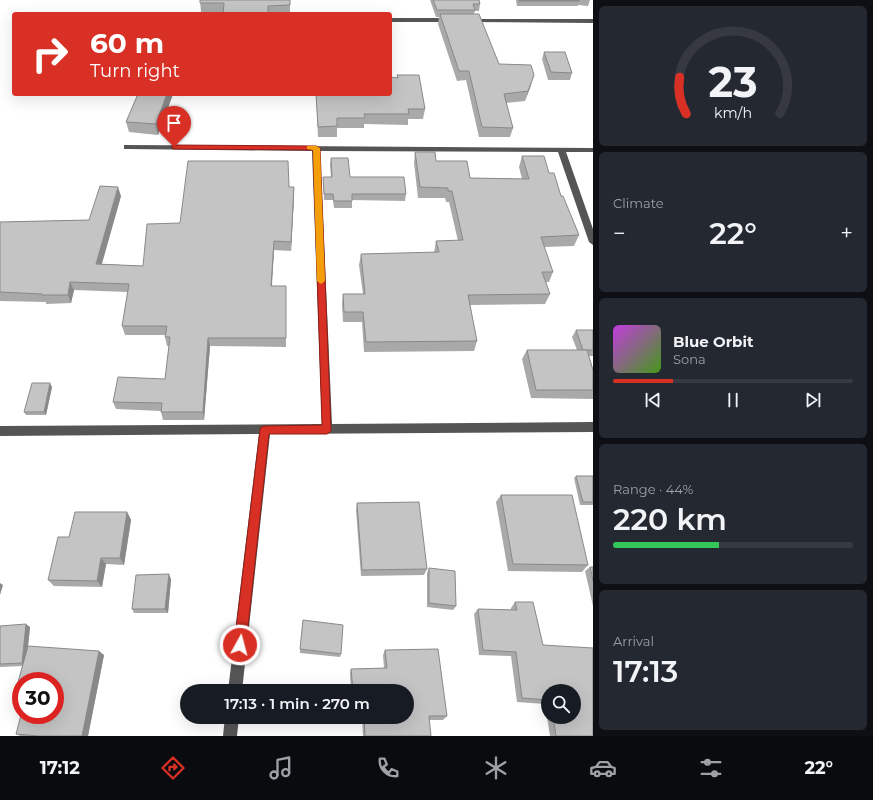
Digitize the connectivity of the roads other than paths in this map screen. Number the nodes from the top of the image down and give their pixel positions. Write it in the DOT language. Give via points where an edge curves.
graph roads {
  1 [pos="392,20"];
  2 [pos="457,20"];
  3 [pos="464,20"];
  4 [pos="593,21"];
  5 [pos="127,147"];
  6 [pos="316,148"];
  7 [pos="561,149"];
  8 [pos="593,150"];
  9 [pos="593,242"];
  10 [pos="593,427"];
  11 [pos="265,430"];
  12 [pos="327,430"];
  13 [pos="0,431"];
  14 [pos="236,684"];
  15 [pos="231,724"];
  16 [pos="230,736"];
  1 -- 2 [label="street"];
  3 -- 4 [label="street"];
  5 -- 6 [label="street"];
  6 -- 7 [label="street"];
  6 -- 12 [label="street"];
  7 -- 8 [label="street"];
  7 -- 9 [label="street"];
  10 -- 12 [label="street"];
  11 -- 12 [label="street"];
  11 -- 13 [label="street"];
  11 -- 14 [label="street"];
  15 -- 16 [label="street"];
}
